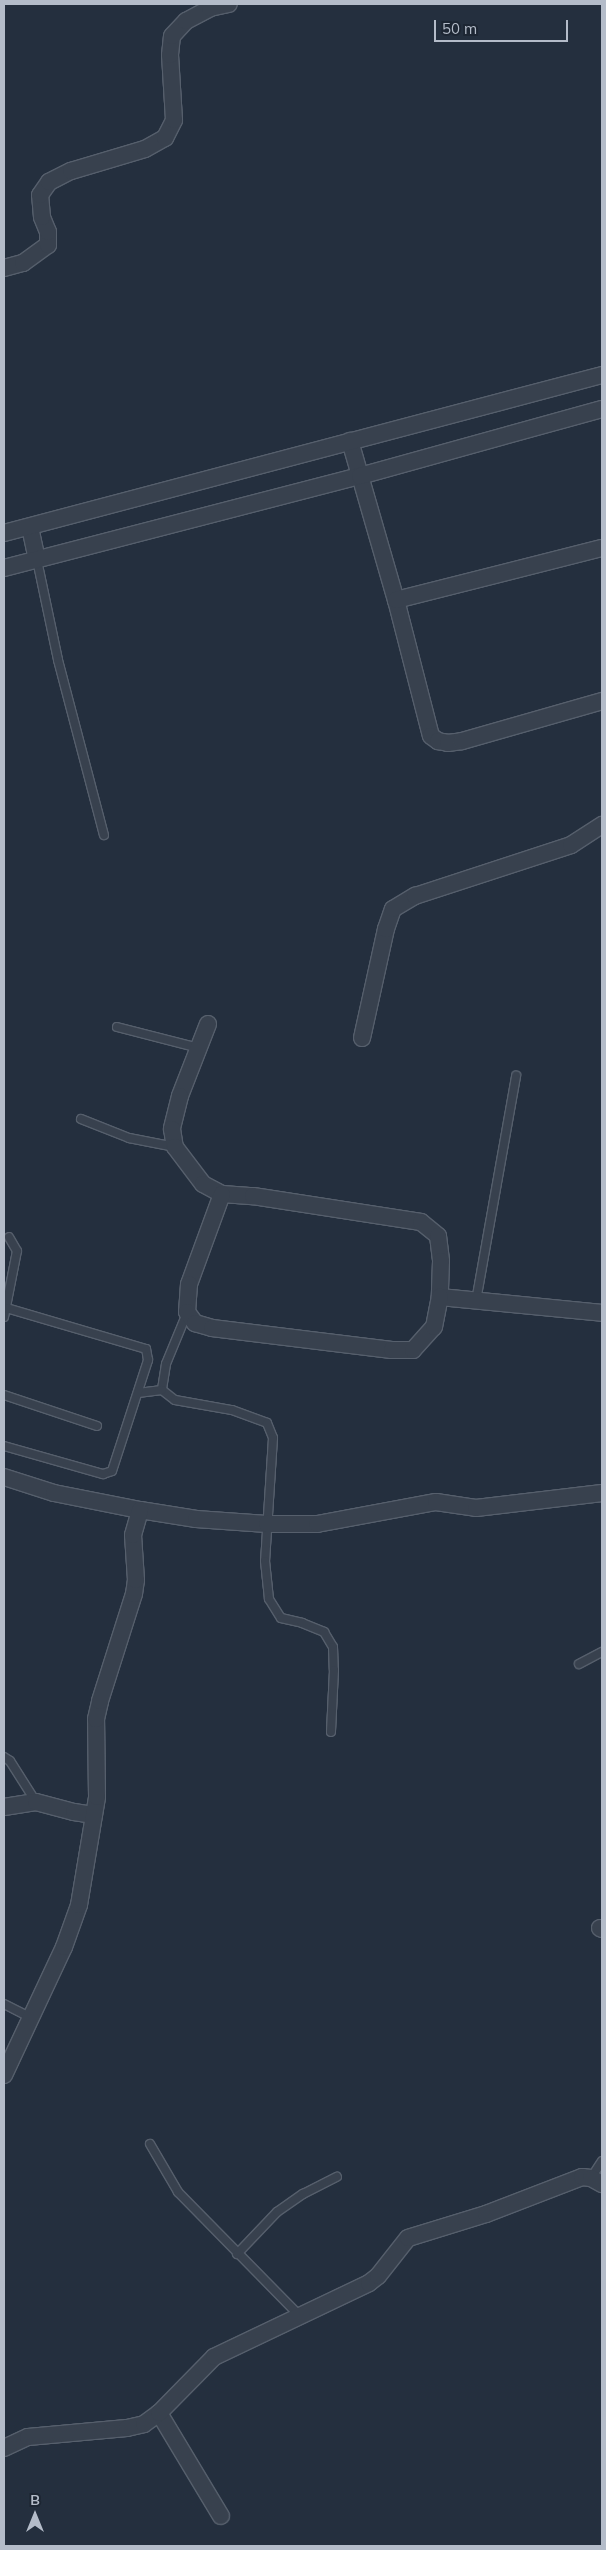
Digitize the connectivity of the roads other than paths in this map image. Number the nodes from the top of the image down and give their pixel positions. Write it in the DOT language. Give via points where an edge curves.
graph roads {
  1 [pos="229,4"];
  2 [pos="4,268"];
  3 [pos="602,375"];
  4 [pos="602,409"];
  5 [pos="350,441"];
  6 [pos="360,476"];
  7 [pos="30,527"];
  8 [pos="4,533"];
  9 [pos="602,548"];
  10 [pos="37,560"];
  11 [pos="4,568"];
  12 [pos="396,600"];
  13 [pos="602,701"];
  14 [pos="602,825"];
  15 [pos="104,836"];
  16 [pos="208,1024"];
  17 [pos="117,1027"];
  18 [pos="362,1038"];
  19 [pos="199,1048"];
  20 [pos="516,1076"];
  21 [pos="81,1120"];
  22 [pos="175,1147"];
  23 [pos="222,1194"];
  24 [pos="9,1237"];
  25 [pos="440,1297"];
  26 [pos="476,1302"];
  27 [pos="7,1308"];
  28 [pos="187,1312"];
  29 [pos="602,1313"];
  30 [pos="4,1317"];
  31 [pos="162,1390"];
  32 [pos="138,1393"];
  33 [pos="4,1396"];
  34 [pos="97,1426"];
  35 [pos="4,1446"];
  36 [pos="4,1477"];
  37 [pos="602,1494"];
  38 [pos="140,1510"];
  39 [pos="267,1524"];
  40 [pos="602,1652"];
  41 [pos="579,1664"];
  42 [pos="331,1732"];
  43 [pos="4,1757"];
  44 [pos="36,1802"];
  45 [pos="4,1807"];
  46 [pos="94,1814"];
  47 [pos="4,2004"];
  48 [pos="30,2017"];
  49 [pos="4,2075"];
  50 [pos="150,2144"];
  51 [pos="602,2161"];
  52 [pos="337,2177"];
  53 [pos="597,2181"];
  54 [pos="237,2254"];
  55 [pos="300,2316"];
  56 [pos="159,2413"];
  57 [pos="4,2448"];
  58 [pos="220,2516"];
  1 -- 2 [label="street" via="210,8 186,21 172,36 174,120 165,138 145,149 72,171 49,182 40,195 48,245 23,263"];
  3 -- 5 [label="street"];
  4 -- 6 [label="street"];
  5 -- 6 [label="street"];
  5 -- 7 [label="street"];
  6 -- 10 [label="street"];
  6 -- 12 [label="street"];
  7 -- 8 [label="street"];
  7 -- 10 [label="street"];
  9 -- 12 [label="street"];
  10 -- 11 [label="street"];
  10 -- 15 [label="lane" via="58,660"];
  12 -- 13 [label="street" via="427,728 438,741 462,741"];
  14 -- 18 [label="street" via="572,845 415,896 393,909"];
  16 -- 19 [label="street"];
  17 -- 19 [label="lane"];
  19 -- 22 [label="street" via="180,1096 172,1129"];
  20 -- 26 [label="lane"];
  21 -- 22 [label="lane" via="129,1138"];
  22 -- 23 [label="street" via="203,1184"];
  23 -- 25 [label="street" via="421,1222 438,1236"];
  23 -- 28 [label="street" via="190,1284"];
  24 -- 27 [label="lane" via="17,1251"];
  25 -- 26 [label="street"];
  25 -- 28 [label="street" via="434,1327 413,1350 212,1328 195,1323"];
  26 -- 29 [label="street"];
  27 -- 30 [label="lane"];
  27 -- 32 [label="lane" via="146,1349 148,1360"];
  28 -- 31 [label="lane" via="166,1364"];
  31 -- 32 [label="lane"];
  31 -- 39 [label="lane" via="174,1400 232,1410 267,1423 273,1438"];
  32 -- 35 [label="lane" via="112,1471 103,1474"];
  33 -- 34 [label="lane"];
  36 -- 38 [label="street" via="54,1493"];
  37 -- 39 [label="street" via="476,1508 436,1502 318,1524"];
  38 -- 39 [label="street" via="196,1519"];
  38 -- 46 [label="street" via="133,1535 134,1594 96,1719 97,1797"];
  39 -- 42 [label="lane" via="265,1561 269,1599 282,1618 324,1632 333,1647"];
  40 -- 41 [label="lane"];
  43 -- 44 [label="lane" via="10,1761"];
  44 -- 45 [label="street"];
  44 -- 46 [label="street"];
  46 -- 48 [label="street" via="79,1905 64,1948"];
  47 -- 48 [label="lane"];
  48 -- 49 [label="street"];
  50 -- 54 [label="lane" via="178,2192"];
  51 -- 53 [label="lane"];
  52 -- 54 [label="lane" via="277,2212"];
  53 -- 55 [label="street" via="582,2177 486,2214 408,2238 369,2283"];
  54 -- 55 [label="lane"];
  55 -- 56 [label="street" via="214,2357"];
  56 -- 57 [label="street" via="144,2424 127,2428 28,2437"];
  56 -- 58 [label="street"];
}
